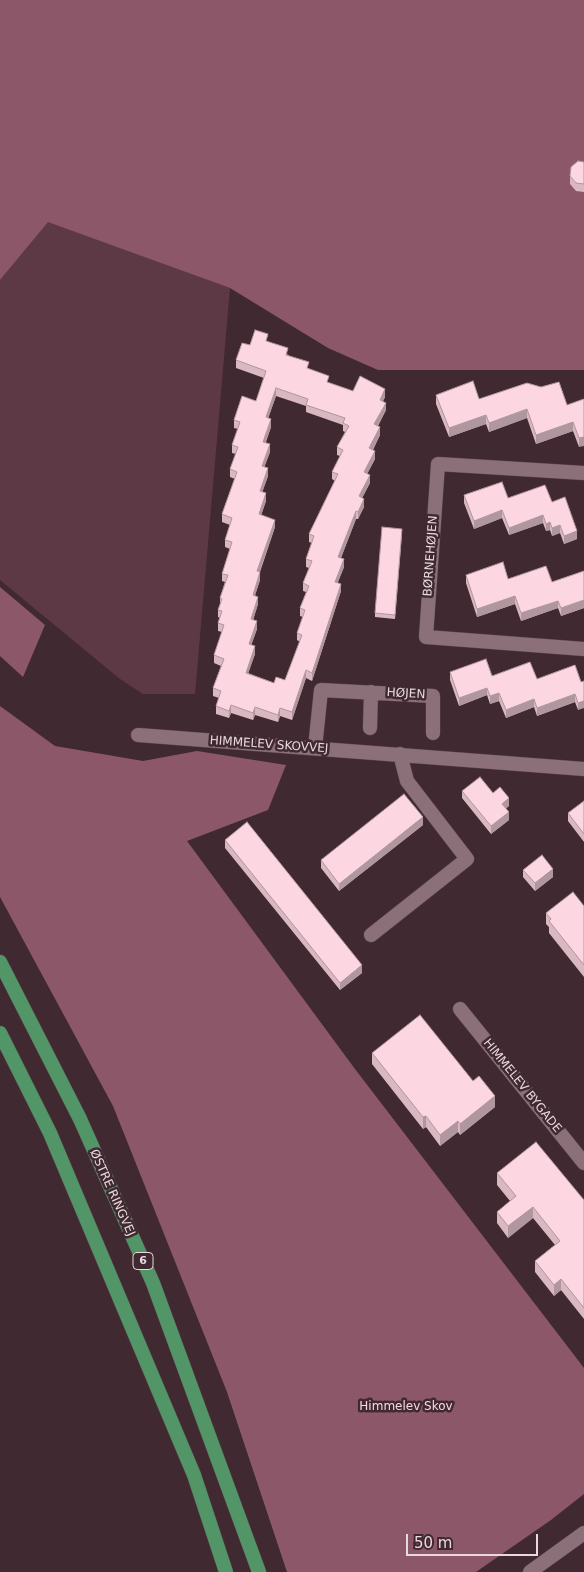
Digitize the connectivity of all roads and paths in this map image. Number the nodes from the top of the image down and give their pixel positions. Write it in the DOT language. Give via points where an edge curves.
graph roads {
  1 [pos="584,473"];
  2 [pos="584,650"];
  3 [pos="371,692"];
  4 [pos="370,728"];
  5 [pos="433,733"];
  6 [pos="138,735"];
  7 [pos="316,748"];
  8 [pos="400,754"];
  9 [pos="584,769"];
  10 [pos="371,935"];
  11 [pos="0,962"];
  12 [pos="460,1009"];
  13 [pos="0,1033"];
  14 [pos="584,1163"];
  15 [pos="584,1533"];
  16 [pos="226,1572"];
  17 [pos="259,1572"];
  18 [pos="530,1572"];
  1 -- 2 [label="street, BØRNEHØJEN" via="438,464 426,637"];
  3 -- 4 [label="street, HØJEN"];
  3 -- 5 [label="street, HØJEN" via="433,696"];
  3 -- 7 [label="street, HØJEN" via="321,690"];
  6 -- 7 [label="street, HIMMELEV SKOVVEJ"];
  7 -- 8 [label="street, HIMMELEV SKOVVEJ"];
  8 -- 9 [label="street, HIMMELEV SKOVVEJ"];
  8 -- 10 [label="street" via="407,781 467,859"];
  11 -- 17 [label="main road, ØSTRE RINGVEJ / 6" via="80,1119 153,1284"];
  12 -- 14 [label="street, HIMMELEV BYGADE"];
  13 -- 16 [label="main road" via="50,1133 194,1475"];
  15 -- 18 [label="street"];
}
